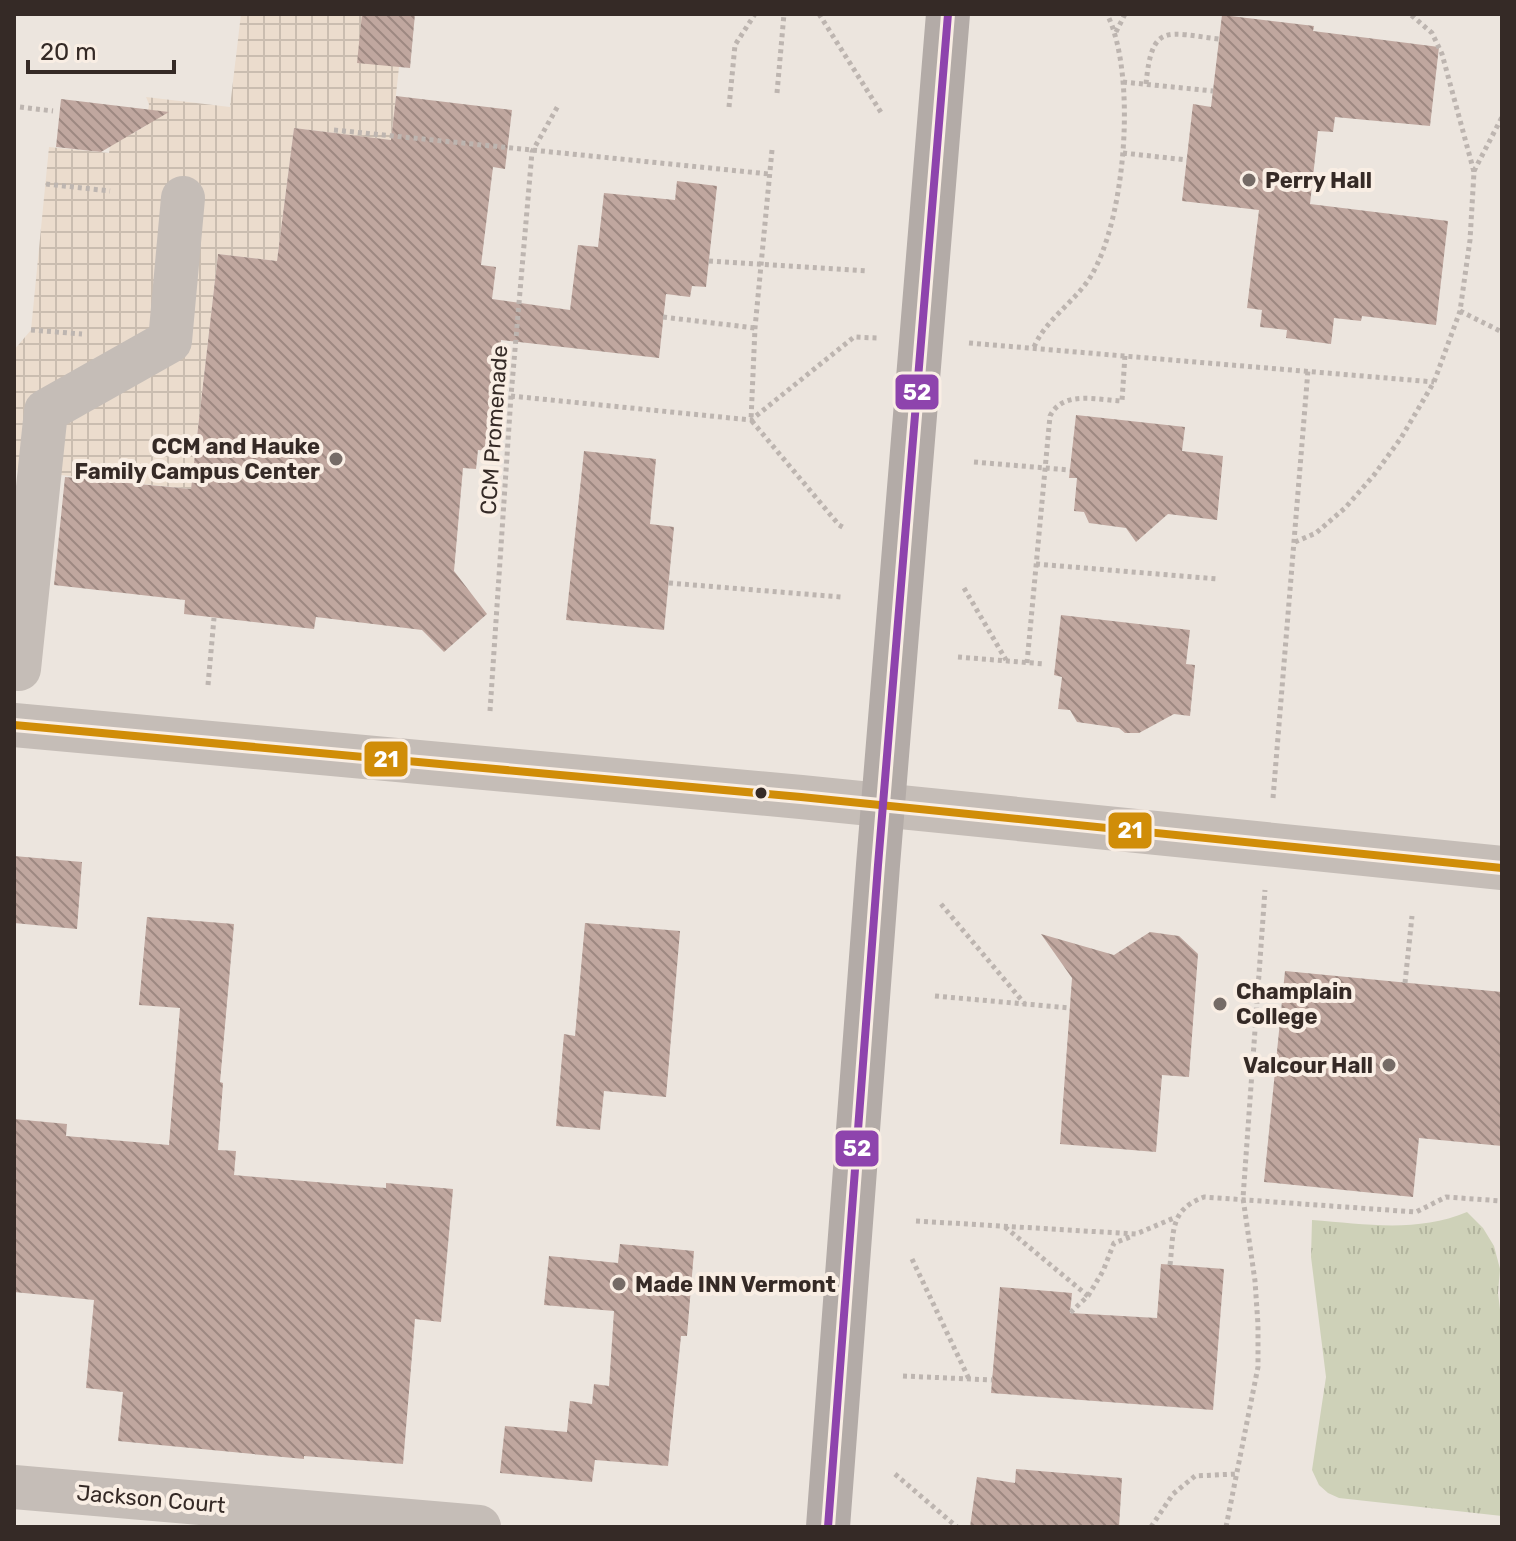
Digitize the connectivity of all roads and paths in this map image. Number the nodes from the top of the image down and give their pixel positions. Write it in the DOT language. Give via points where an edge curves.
graph roads {
  1 [pos="755,14"];
  2 [pos="784,14"];
  3 [pos="819,14"];
  4 [pos="948,14"];
  5 [pos="1107,14"];
  6 [pos="1125,14"];
  7 [pos="1410,14"];
  8 [pos="1116,32"];
  9 [pos="1219,39"];
  10 [pos="1123,82"];
  11 [pos="1146,84"];
  12 [pos="1213,91"];
  13 [pos="777,93"];
  14 [pos="559,104"];
  15 [pos="20,107"];
  16 [pos="729,107"];
  17 [pos="53,111"];
  18 [pos="882,114"];
  19 [pos="1502,117"];
  20 [pos="334,130"];
  21 [pos="772,150"];
  22 [pos="532,152"];
  23 [pos="1123,153"];
  24 [pos="1187,160"];
  25 [pos="1474,172"];
  26 [pos="769,174"];
  27 [pos="46,184"];
  28 [pos="110,191"];
  29 [pos="183,198"];
  30 [pos="709,261"];
  31 [pos="762,265"];
  32 [pos="868,271"];
  33 [pos="1460,311"];
  34 [pos="663,317"];
  35 [pos="755,328"];
  36 [pos="1502,332"];
  37 [pos="862,337"];
  38 [pos="961,342"];
  39 [pos="1034,347"];
  40 [pos="1125,355"];
  41 [pos="1308,370"];
  42 [pos="1434,382"];
  43 [pos="511,396"];
  44 [pos="751,420"];
  45 [pos="974,462"];
  46 [pos="1045,468"];
  47 [pos="1070,470"];
  48 [pos="846,529"];
  49 [pos="1295,542"];
  50 [pos="1036,564"];
  51 [pos="1218,579"];
  52 [pos="669,583"];
  53 [pos="964,588"];
  54 [pos="841,597"];
  55 [pos="214,618"];
  56 [pos="958,657"];
  57 [pos="1006,661"];
  58 [pos="1027,663"];
  59 [pos="1045,664"];
  60 [pos="19,669"];
  61 [pos="208,685"];
  62 [pos="490,711"];
  63 [pos="14,725"];
  64 [pos="883,805"];
  65 [pos="1272,810"];
  66 [pos="1502,868"];
  67 [pos="1266,877"];
  68 [pos="941,904"];
  69 [pos="1412,916"];
  70 [pos="1405,983"];
  71 [pos="935,996"];
  72 [pos="1024,1003"];
  73 [pos="1070,1008"];
  74 [pos="1243,1198"];
  75 [pos="1502,1201"];
  76 [pos="1175,1217"];
  77 [pos="916,1221"];
  78 [pos="1004,1227"];
  79 [pos="1136,1234"];
  80 [pos="912,1259"];
  81 [pos="1170,1265"];
  82 [pos="1088,1296"];
  83 [pos="1070,1313"];
  84 [pos="903,1376"];
  85 [pos="969,1379"];
  86 [pos="992,1380"];
  87 [pos="895,1474"];
  88 [pos="1235,1474"];
  89 [pos="14,1487"];
  90 [pos="479,1527"];
  91 [pos="828,1527"];
  92 [pos="957,1527"];
  93 [pos="1151,1527"];
  94 [pos="1226,1527"];
  1 -- 16 [label="path" via="735,45"];
  2 -- 13 [label="path"];
  3 -- 18 [label="path"];
  4 -- 64 [label="main road"];
  5 -- 8 [label="path"];
  6 -- 8 [label="path"];
  7 -- 25 [label="path" via="1432,33 1442,54"];
  8 -- 10 [label="path"];
  9 -- 11 [label="path" via="1161,36 1153,44"];
  10 -- 11 [label="path"];
  10 -- 23 [label="path"];
  11 -- 12 [label="path"];
  14 -- 22 [label="path"];
  15 -- 17 [label="path"];
  19 -- 25 [label="path"];
  20 -- 22 [label="path"];
  21 -- 26 [label="path"];
  22 -- 26 [label="path"];
  22 -- 43 [label="path, CCM Promenade"];
  23 -- 24 [label="path"];
  23 -- 39 [label="path" via="1114,208 1092,274 1040,333"];
  25 -- 33 [label="path"];
  26 -- 31 [label="path"];
  27 -- 28 [label="path"];
  29 -- 60 [label="street" via="170,341 46,411"];
  30 -- 31 [label="path"];
  31 -- 32 [label="path"];
  31 -- 35 [label="path"];
  33 -- 36 [label="path"];
  33 -- 42 [label="path"];
  34 -- 35 [label="path"];
  35 -- 44 [label="path"];
  37 -- 44 [label="path" via="854,337"];
  38 -- 39 [label="path"];
  39 -- 40 [label="path"];
  40 -- 41 [label="path"];
  40 -- 46 [label="path" via="1122,401 1068,398 1055,405"];
  41 -- 42 [label="path"];
  41 -- 49 [label="path"];
  42 -- 49 [label="path" via="1374,475 1316,533"];
  43 -- 44 [label="path"];
  43 -- 62 [label="path, CCM Promenade"];
  44 -- 48 [label="path"];
  45 -- 46 [label="path"];
  46 -- 47 [label="path"];
  46 -- 50 [label="path"];
  49 -- 65 [label="path"];
  50 -- 51 [label="path"];
  50 -- 58 [label="path"];
  52 -- 54 [label="path"];
  53 -- 57 [label="path"];
  55 -- 61 [label="path"];
  56 -- 57 [label="path"];
  57 -- 58 [label="path"];
  58 -- 59 [label="path"];
  63 -- 64 [label="street"];
  64 -- 66 [label="street"];
  64 -- 91 [label="main road"];
  67 -- 74 [label="path"];
  68 -- 72 [label="path"];
  69 -- 70 [label="path"];
  71 -- 72 [label="path"];
  72 -- 73 [label="path"];
  74 -- 75 [label="path" via="1416,1212 1446,1197"];
  74 -- 76 [label="path" via="1204,1197 1188,1203"];
  74 -- 88 [label="path" via="1258,1367"];
  76 -- 79 [label="path"];
  76 -- 81 [label="path"];
  77 -- 78 [label="path"];
  78 -- 79 [label="path"];
  78 -- 82 [label="path"];
  79 -- 82 [label="path" via="1114,1243"];
  80 -- 85 [label="path"];
  82 -- 83 [label="path"];
  84 -- 85 [label="path"];
  85 -- 86 [label="path"];
  87 -- 92 [label="path"];
  88 -- 93 [label="path" via="1195,1476 1173,1494"];
  88 -- 94 [label="path"];
  89 -- 90 [label="street, Jackson Court"];
}
